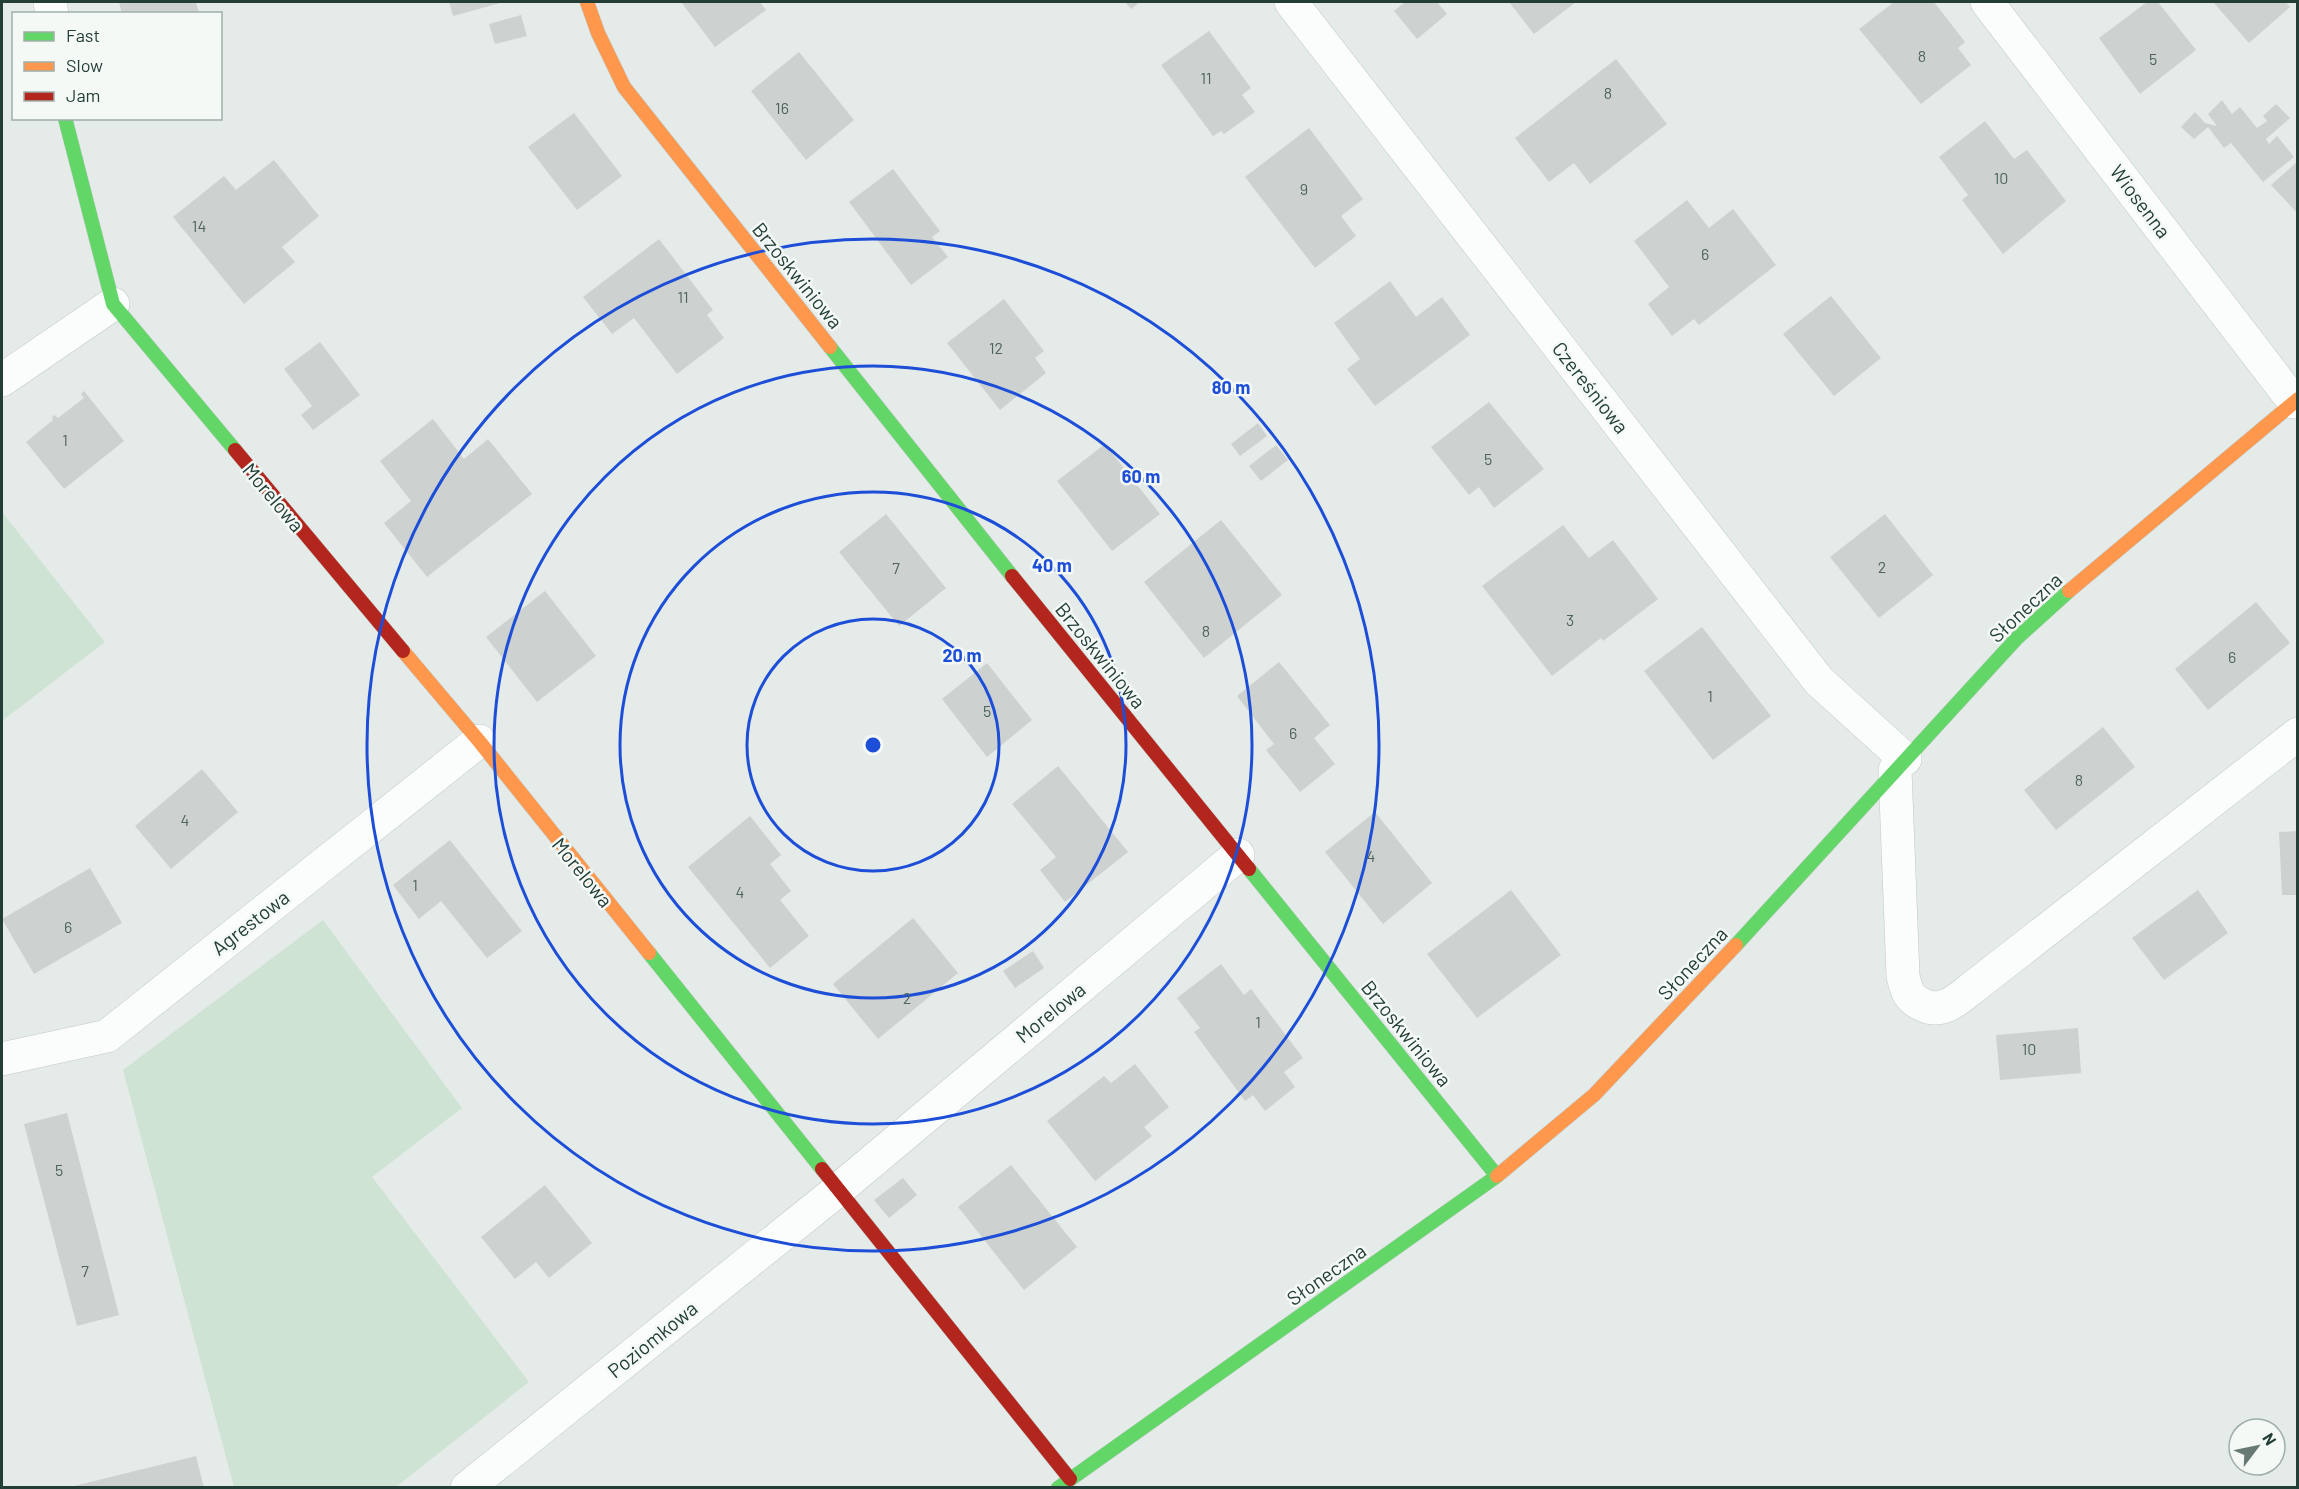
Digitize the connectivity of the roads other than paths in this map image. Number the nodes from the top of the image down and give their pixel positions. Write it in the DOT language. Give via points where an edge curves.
graph roads {
  1 [pos="587,2"];
  2 [pos="1292,2"];
  3 [pos="1988,2"];
  4 [pos="66,120"];
  5 [pos="113,304"];
  6 [pos="2,380"];
  7 [pos="2296,400"];
  8 [pos="2298,734"];
  9 [pos="479,741"];
  10 [pos="1900,764"];
  11 [pos="1238,855"];
  12 [pos="2,1059"];
  13 [pos="1497,1176"];
  14 [pos="838,1190"];
  15 [pos="1064,1484"];
  16 [pos="467,1488"];
  1 -- 11 [label="street, Brzoskwiniowa" via="624,87"];
  2 -- 10 [label="street, Czereśniowa" via="1819,681"];
  3 -- 7 [label="street, Wiosenna"];
  4 -- 5 [label="street, Morelowa"];
  5 -- 6 [label="street"];
  5 -- 9 [label="street, Morelowa"];
  7 -- 10 [label="street, Słoneczna" via="2017,638"];
  8 -- 10 [label="street" via="1976,985 1942,1008 1930,1009 1914,1001 1903,976"];
  9 -- 12 [label="street, Agrestowa" via="107,1036"];
  9 -- 14 [label="street, Morelowa"];
  10 -- 13 [label="street, Słoneczna" via="1594,1095"];
  11 -- 13 [label="street, Brzoskwiniowa"];
  11 -- 14 [label="street, Morelowa"];
  13 -- 15 [label="street, Słoneczna"];
  14 -- 15 [label="street"];
  14 -- 16 [label="street, Poziomkowa"];
}
